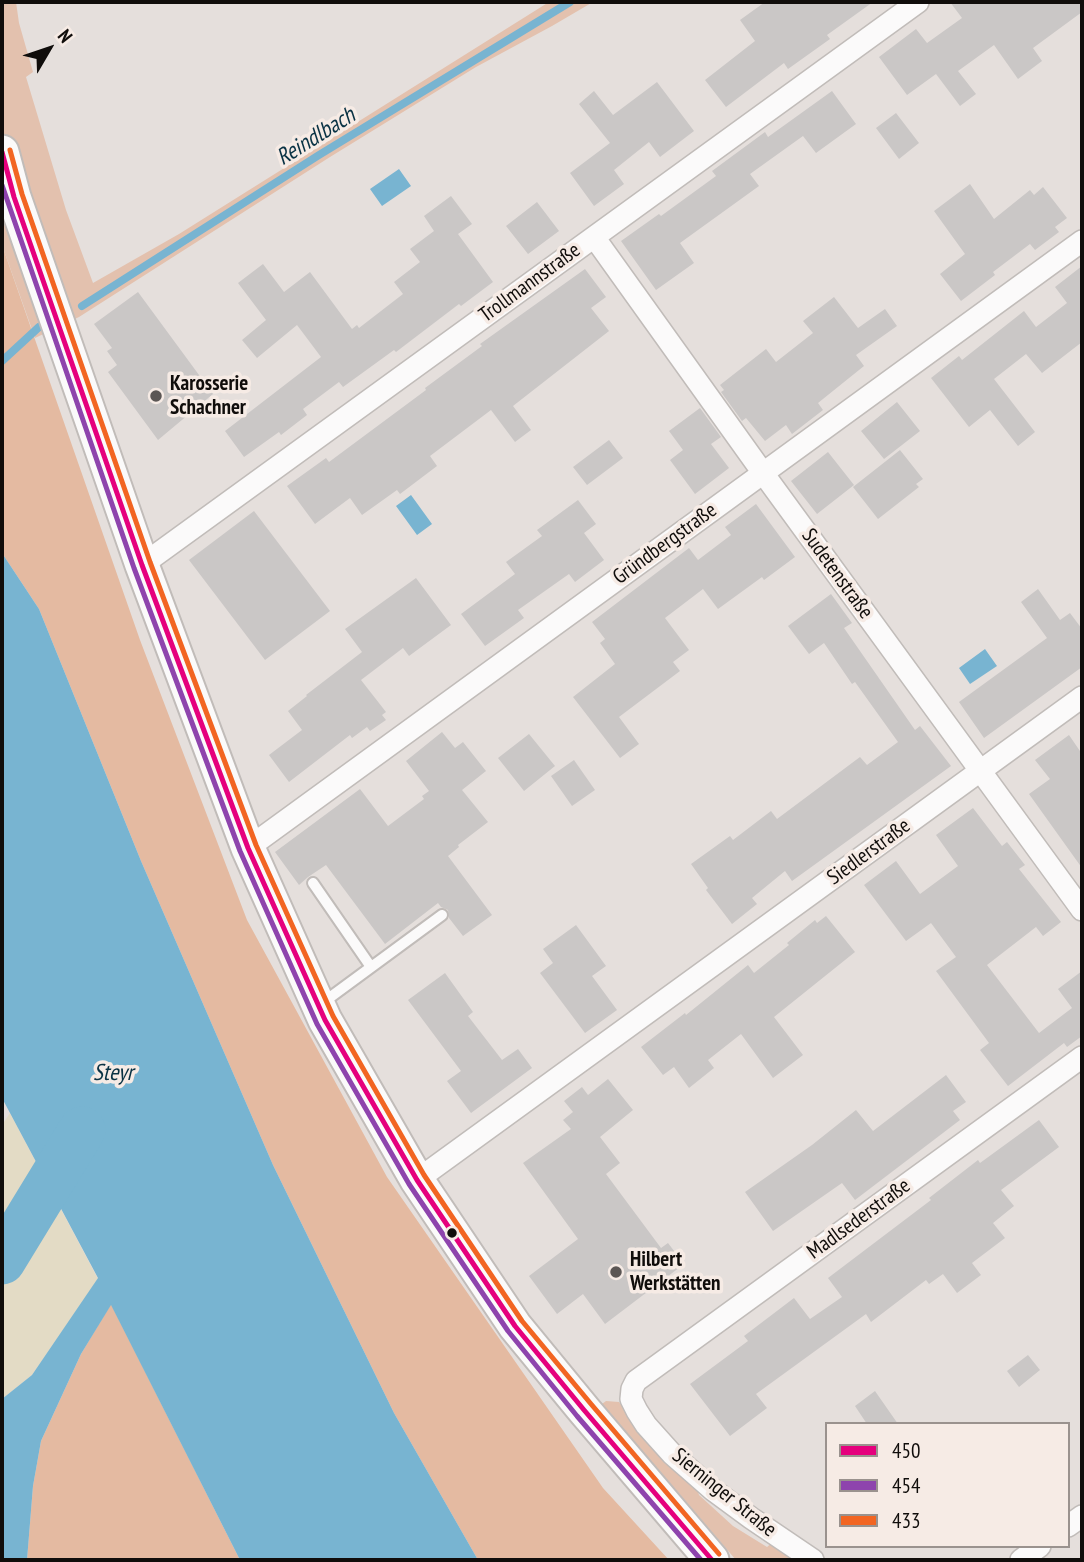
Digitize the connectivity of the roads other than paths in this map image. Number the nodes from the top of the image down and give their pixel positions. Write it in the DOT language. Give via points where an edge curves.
graph roads {
  1 [pos="918,2"];
  2 [pos="2,152"];
  3 [pos="594,237"];
  4 [pos="1082,241"];
  5 [pos="763,473"];
  6 [pos="142,565"];
  7 [pos="1082,697"];
  8 [pos="980,772"];
  9 [pos="248,848"];
  10 [pos="313,883"];
  11 [pos="1082,910"];
  12 [pos="442,915"];
  13 [pos="371,967"];
  14 [pos="319,1006"];
  15 [pos="1082,1057"];
  16 [pos="417,1180"];
  17 [pos="636,1381"];
  18 [pos="1037,1548"];
  19 [pos="712,1560"];
  20 [pos="813,1560"];
  21 [pos="1021,1560"];
  1 -- 3 [label="street, Trollmannstraße"];
  2 -- 6 [label="main road, Sierninger Straße"];
  3 -- 5 [label="street, Sudetenstraße"];
  3 -- 6 [label="street, Trollmannstraße"];
  4 -- 5 [label="street, Gründbergstraße"];
  5 -- 8 [label="street, Sudetenstraße"];
  5 -- 9 [label="street, Gründbergstraße"];
  6 -- 9 [label="main road, Sierninger Straße"];
  7 -- 8 [label="street, Siedlerstraße"];
  8 -- 11 [label="street, Sudetenstraße"];
  8 -- 16 [label="street, Siedlerstraße"];
  9 -- 14 [label="main road, Sierninger Straße"];
  10 -- 13 [label="lane"];
  12 -- 13 [label="lane"];
  13 -- 14 [label="lane"];
  14 -- 16 [label="main road, Sierninger Straße"];
  15 -- 17 [label="street, Madlsederstraße"];
  16 -- 19 [label="main road, Sierninger Straße" via="515,1326"];
  17 -- 20 [label="street, Sierninger Straße" via="631,1399 636,1411 672,1454 713,1490"];
  18 -- 21 [label="street"];
}
